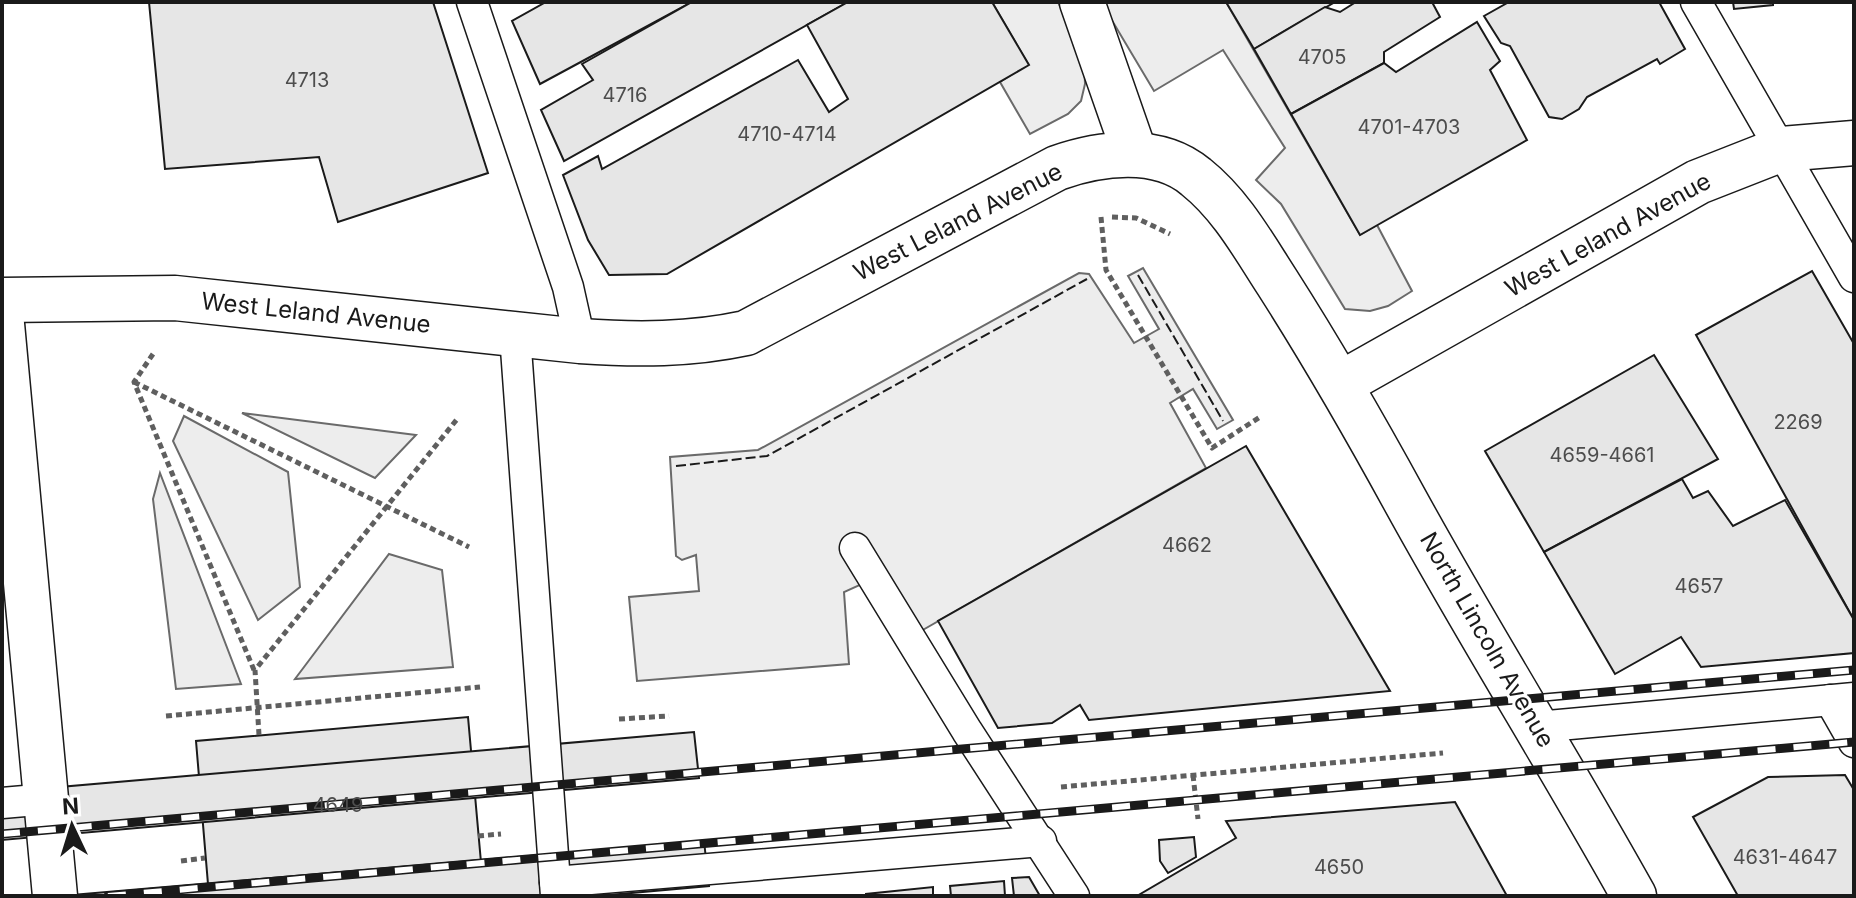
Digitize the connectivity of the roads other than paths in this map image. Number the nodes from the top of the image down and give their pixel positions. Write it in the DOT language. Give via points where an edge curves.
graph roads {
  1 [pos="472,2"];
  2 [pos="1082,2"];
  3 [pos="1696,2"];
  4 [pos="1854,143"];
  5 [pos="1782,149"];
  6 [pos="1135,154"];
  7 [pos="1854,277"];
  8 [pos="2,300"];
  9 [pos="2,324"];
  10 [pos="515,335"];
  11 [pos="580,341"];
  12 [pos="1342,383"];
  13 [pos="855,548"];
  14 [pos="1842,699"];
  15 [pos="1537,727"];
  16 [pos="1854,742"];
  17 [pos="48,799"];
  18 [pos="2,803"];
  19 [pos="1041,841"];
  20 [pos="556,889"];
  21 [pos="55,896"];
  22 [pos="1074,896"];
  23 [pos="1634,896"];
  1 -- 11 [label="lane" via="568,287"];
  2 -- 6 [label="main road"];
  3 -- 5 [label="lane"];
  4 -- 5 [label="main road, West Leland Avenue"];
  5 -- 7 [label="lane"];
  5 -- 12 [label="main road, West Leland Avenue" via="1698,182"];
  6 -- 11 [label="main road, West Leland Avenue" via="1084,159 1057,168 746,333 702,343"];
  6 -- 12 [label="main road, West Leland Avenue" via="1195,175 1212,193 1244,229"];
  8 -- 10 [label="main road, West Leland Avenue" via="175,298"];
  9 -- 17 [label="main road"];
  10 -- 11 [label="main road, West Leland Avenue"];
  10 -- 20 [label="lane"];
  12 -- 15 [label="main road, North Lincoln Avenue"];
  13 -- 19 [label="lane"];
  14 -- 15 [label="lane"];
  14 -- 16 [label="lane"];
  15 -- 23 [label="main road, North Lincoln Avenue"];
  17 -- 18 [label="lane"];
  17 -- 21 [label="main road"];
  19 -- 20 [label="lane"];
  19 -- 22 [label="lane"];
}
